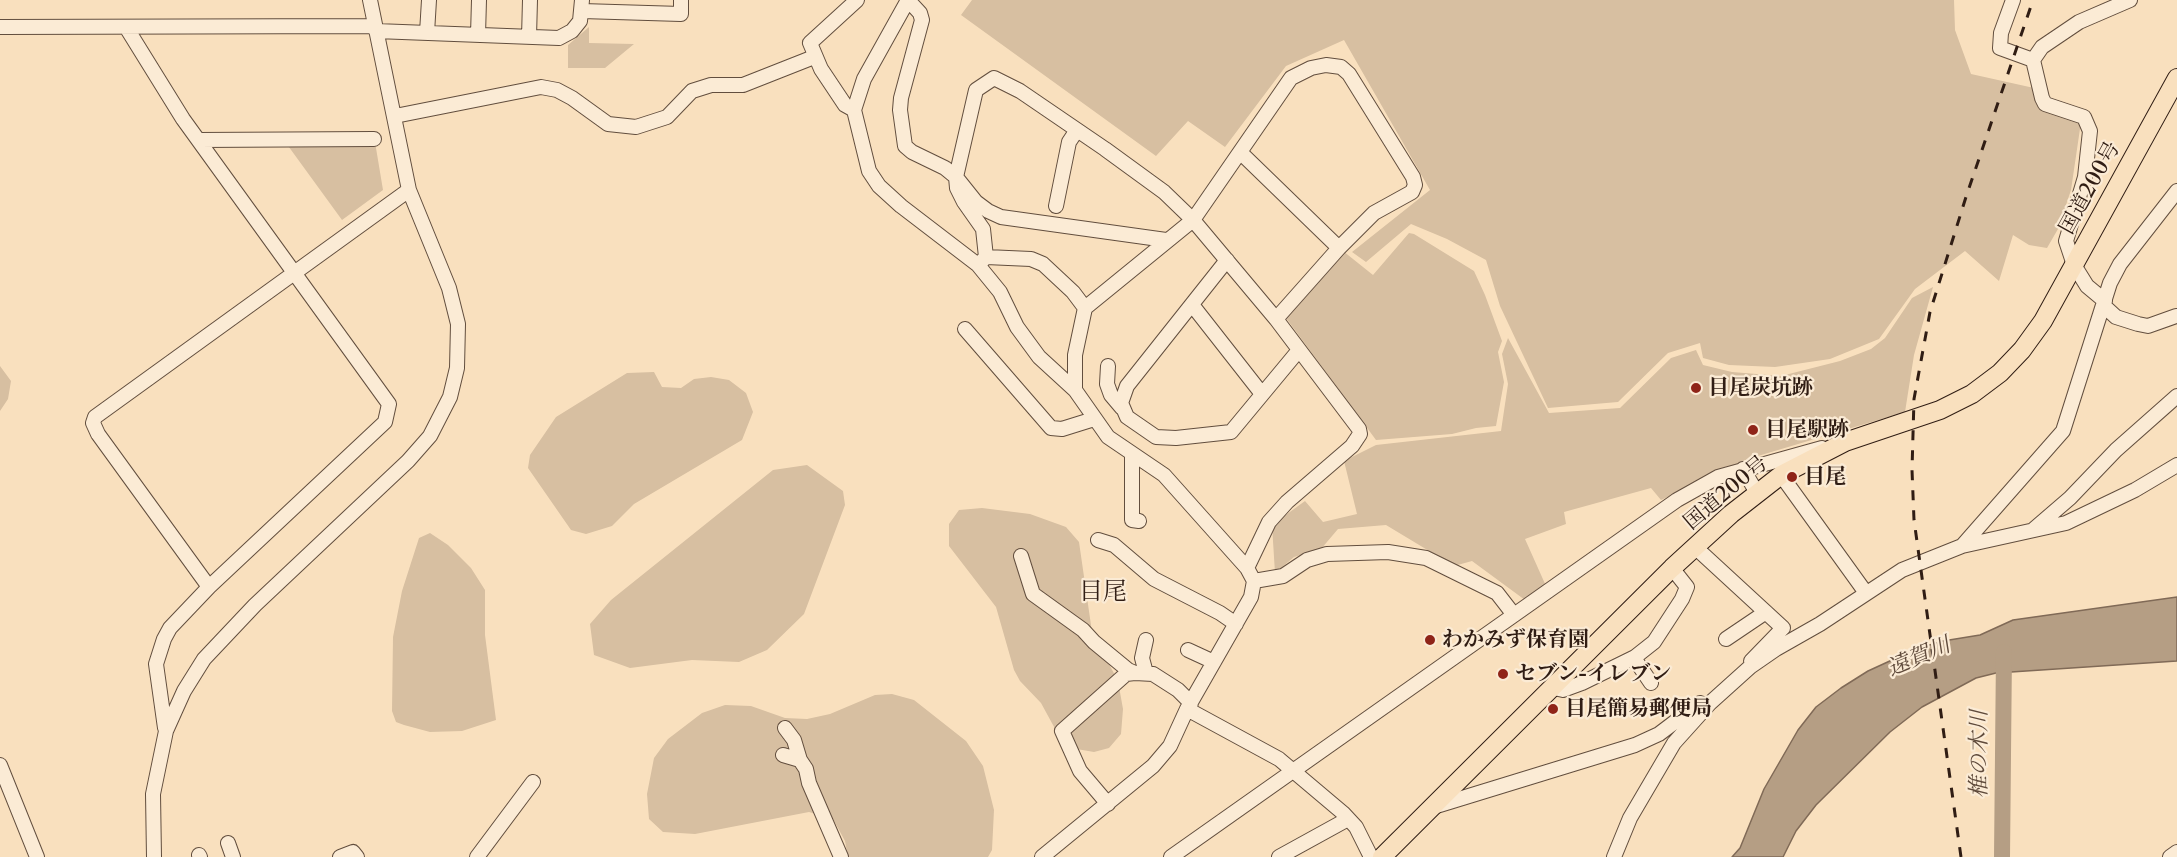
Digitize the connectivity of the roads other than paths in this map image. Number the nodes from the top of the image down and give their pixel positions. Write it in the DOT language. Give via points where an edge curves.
graph roads {
  1 [pos="370,0"];
  2 [pos="429,0"];
  3 [pos="479,0"];
  4 [pos="530,0"];
  5 [pos="681,0"];
  6 [pos="857,0"];
  7 [pos="908,0"];
  8 [pos="2013,0"];
  9 [pos="2130,0"];
  10 [pos="582,5"];
  11 [pos="0,27"];
  12 [pos="126,27"];
  13 [pos="376,28"];
  14 [pos="427,33"];
  15 [pos="478,35"];
  16 [pos="528,37"];
  17 [pos="814,57"];
  18 [pos="2033,60"];
  19 [pos="2177,78"];
  20 [pos="854,110"];
  21 [pos="395,116"];
  22 [pos="1077,130"];
  23 [pos="374,139"];
  24 [pos="199,140"];
  25 [pos="1240,152"];
  26 [pos="956,177"];
  27 [pos="409,190"];
  28 [pos="2177,191"];
  29 [pos="1056,206"];
  30 [pos="1193,220"];
  31 [pos="1166,240"];
  32 [pos="1339,248"];
  33 [pos="1227,260"];
  34 [pos="982,261"];
  35 [pos="2074,265"];
  36 [pos="295,271"];
  37 [pos="2105,304"];
  38 [pos="1193,306"];
  39 [pos="1085,308"];
  40 [pos="2176,316"];
  41 [pos="1276,320"];
  42 [pos="965,329"];
  43 [pos="1299,350"];
  44 [pos="1108,366"];
  45 [pos="1075,390"];
  46 [pos="1262,394"];
  47 [pos="2177,396"];
  48 [pos="1122,408"];
  49 [pos="1094,419"];
  50 [pos="1845,442"];
  51 [pos="1132,454"];
  52 [pos="2177,465"];
  53 [pos="1743,469"];
  54 [pos="1781,475"];
  55 [pos="1757,493"];
  56 [pos="1139,520"];
  57 [pos="2030,531"];
  58 [pos="1098,540"];
  59 [pos="1962,546"];
  60 [pos="1695,548"];
  61 [pos="1021,556"];
  62 [pos="1247,568"];
  63 [pos="1672,568"];
  64 [pos="1254,581"];
  65 [pos="209,586"];
  66 [pos="1866,593"];
  67 [pos="1766,612"];
  68 [pos="1514,615"];
  69 [pos="1236,624"];
  70 [pos="1730,639"];
  71 [pos="1146,640"];
  72 [pos="1188,650"];
  73 [pos="1096,653"];
  74 [pos="1634,658"];
  75 [pos="1214,662"];
  76 [pos="1750,668"];
  77 [pos="1136,674"];
  78 [pos="1651,683"];
  79 [pos="1730,685"];
  80 [pos="1554,688"];
  81 [pos="1189,706"];
  82 [pos="785,728"];
  83 [pos="165,731"];
  84 [pos="783,755"];
  85 [pos="800,760"];
  86 [pos="0,765"];
  87 [pos="1293,771"];
  88 [pos="533,782"];
  89 [pos="1108,804"];
  90 [pos="1432,807"];
  91 [pos="1348,819"];
  92 [pos="228,843"];
  93 [pos="2177,852"];
  94 [pos="37,857"];
  95 [pos="154,857"];
  96 [pos="233,857"];
  97 [pos="340,857"];
  98 [pos="357,857"];
  99 [pos="477,857"];
  100 [pos="841,857"];
  101 [pos="1042,857"];
  102 [pos="1172,857"];
  103 [pos="1279,857"];
  104 [pos="1371,857"];
  105 [pos="1382,857"];
  106 [pos="1614,857"];
  107 [pos="2170,857"];
  1 -- 13 [label="street"];
  2 -- 14 [label="street"];
  3 -- 15 [label="street"];
  4 -- 16 [label="street"];
  5 -- 10 [label="street" via="681,14"];
  6 -- 17 [label="street" via="810,43"];
  7 -- 20 [label="street" via="864,79"];
  7 -- 26 [label="street" via="922,20 901,98 902,135 912,152"];
  8 -- 18 [label="street" via="2000,48"];
  9 -- 18 [label="street" via="2092,15 2052,38"];
  10 -- 16 [label="street" via="577,25 566,35"];
  11 -- 12 [label="street"];
  12 -- 13 [label="street"];
  12 -- 24 [label="street"];
  13 -- 14 [label="street"];
  13 -- 21 [label="street"];
  14 -- 15 [label="street"];
  15 -- 16 [label="street"];
  17 -- 20 [label="street" via="845,105"];
  17 -- 21 [label="street" via="743,85 711,85 692,91 667,117 636,128 608,124 572,98 542,87"];
  18 -- 35 [label="street" via="2045,104 2084,117 2090,131 2085,177 2066,241"];
  19 -- 35 [label="highway, 国道200号"];
  20 -- 34 [label="street" via="869,171 879,186 958,252"];
  21 -- 27 [label="street"];
  22 -- 26 [label="street" via="994,78 976,90"];
  22 -- 29 [label="street" via="1069,142"];
  22 -- 30 [label="street" via="1164,192"];
  23 -- 24 [label="street"];
  24 -- 36 [label="street"];
  25 -- 30 [label="street"];
  25 -- 32 [label="street"];
  25 -- 32 [label="street" via="1291,78 1326,65 1341,67 1349,74 1415,185 1412,192 1374,213"];
  26 -- 31 [label="street" via="976,202 1001,217"];
  26 -- 34 [label="street" via="964,202 983,229"];
  27 -- 36 [label="street"];
  27 -- 83 [label="street" via="458,324 457,368 450,397 430,436 408,461 255,605 204,659"];
  28 -- 37 [label="street" via="2120,264"];
  30 -- 31 [label="street"];
  30 -- 33 [label="street"];
  31 -- 39 [label="street"];
  32 -- 41 [label="street"];
  33 -- 38 [label="street"];
  33 -- 41 [label="street"];
  34 -- 39 [label="street" via="1031,259 1044,264"];
  34 -- 45 [label="street" via="1017,327 1039,357"];
  35 -- 37 [label="street"];
  35 -- 50 [label="highway, 国道200号" via="2043,321 2000,373 1972,394 1940,410"];
  36 -- 65 [label="street" via="386,398 388,417 363,445"];
  36 -- 65 [label="street" via="101,412 93,423"];
  37 -- 40 [label="street" via="2116,317 2148,326"];
  37 -- 59 [label="street" via="2062,431"];
  38 -- 46 [label="street"];
  38 -- 48 [label="street" via="1127,386"];
  39 -- 45 [label="street" via="1075,355"];
  41 -- 43 [label="street"];
  42 -- 49 [label="street" via="1051,428 1062,429"];
  43 -- 46 [label="street"];
  43 -- 62 [label="street" via="1357,424 1360,434 1352,446 1269,522"];
  44 -- 48 [label="street" via="1107,384"];
  45 -- 49 [label="street"];
  46 -- 48 [label="street" via="1231,432 1223,434 1156,436 1134,423"];
  47 -- 57 [label="street"];
  49 -- 51 [label="street" via="1108,437"];
  50 -- 53 [label="street"];
  50 -- 54 [label="highway, 国道200号"];
  51 -- 56 [label="street" via="1132,520"];
  51 -- 62 [label="street" via="1164,475"];
  52 -- 57 [label="street" via="2076,519"];
  53 -- 55 [label="street"];
  53 -- 68 [label="street" via="1718,477 1677,500"];
  54 -- 55 [label="highway, 国道200号"];
  54 -- 66 [label="street"];
  55 -- 60 [label="highway, 国道200号"];
  57 -- 59 [label="street"];
  58 -- 69 [label="street" via="1114,545 1155,579"];
  59 -- 66 [label="street" via="1902,570"];
  60 -- 63 [label="highway, 国道200号"];
  60 -- 67 [label="street"];
  61 -- 77 [label="street" via="1033,594"];
  62 -- 64 [label="street"];
  63 -- 74 [label="street" via="1687,587 1682,599 1654,642"];
  63 -- 80 [label="highway, 国道200号"];
  64 -- 68 [label="street" via="1283,576 1307,560 1327,554 1388,552 1426,558 1497,593"];
  64 -- 69 [label="street" via="1251,597"];
  65 -- 83 [label="street" via="170,627 159,651 157,676"];
  66 -- 76 [label="street"];
  67 -- 70 [label="street"];
  67 -- 76 [label="street" via="1783,628 1755,654"];
  68 -- 87 [label="street"];
  69 -- 75 [label="street"];
  71 -- 77 [label="street"];
  72 -- 75 [label="street"];
  73 -- 77 [label="street" via="1108,665"];
  74 -- 78 [label="street"];
  74 -- 80 [label="street" via="1582,683 1563,690"];
  75 -- 81 [label="street"];
  76 -- 79 [label="street"];
  77 -- 81 [label="street" via="1153,674 1166,681"];
  77 -- 89 [label="street" via="1062,731 1080,771"];
  79 -- 90 [label="street" via="1711,694 1659,734 1635,745"];
  79 -- 106 [label="street" via="1692,721 1656,771"];
  80 -- 90 [label="highway, 国道200号"];
  81 -- 87 [label="street"];
  81 -- 89 [label="street" via="1170,746"];
  82 -- 85 [label="street" via="794,740"];
  83 -- 95 [label="street" via="153,794"];
  84 -- 85 [label="street"];
  85 -- 100 [label="street"];
  86 -- 94 [label="street"];
  87 -- 91 [label="street"];
  87 -- 102 [label="street"];
  88 -- 99 [label="street"];
  89 -- 101 [label="street"];
  90 -- 105 [label="highway, 国道200号"];
  91 -- 103 [label="street"];
  91 -- 104 [label="street"];
  92 -- 96 [label="street"];
  93 -- 107 [label="street"];
  97 -- 98 [label="street" via="353,852"];
}
